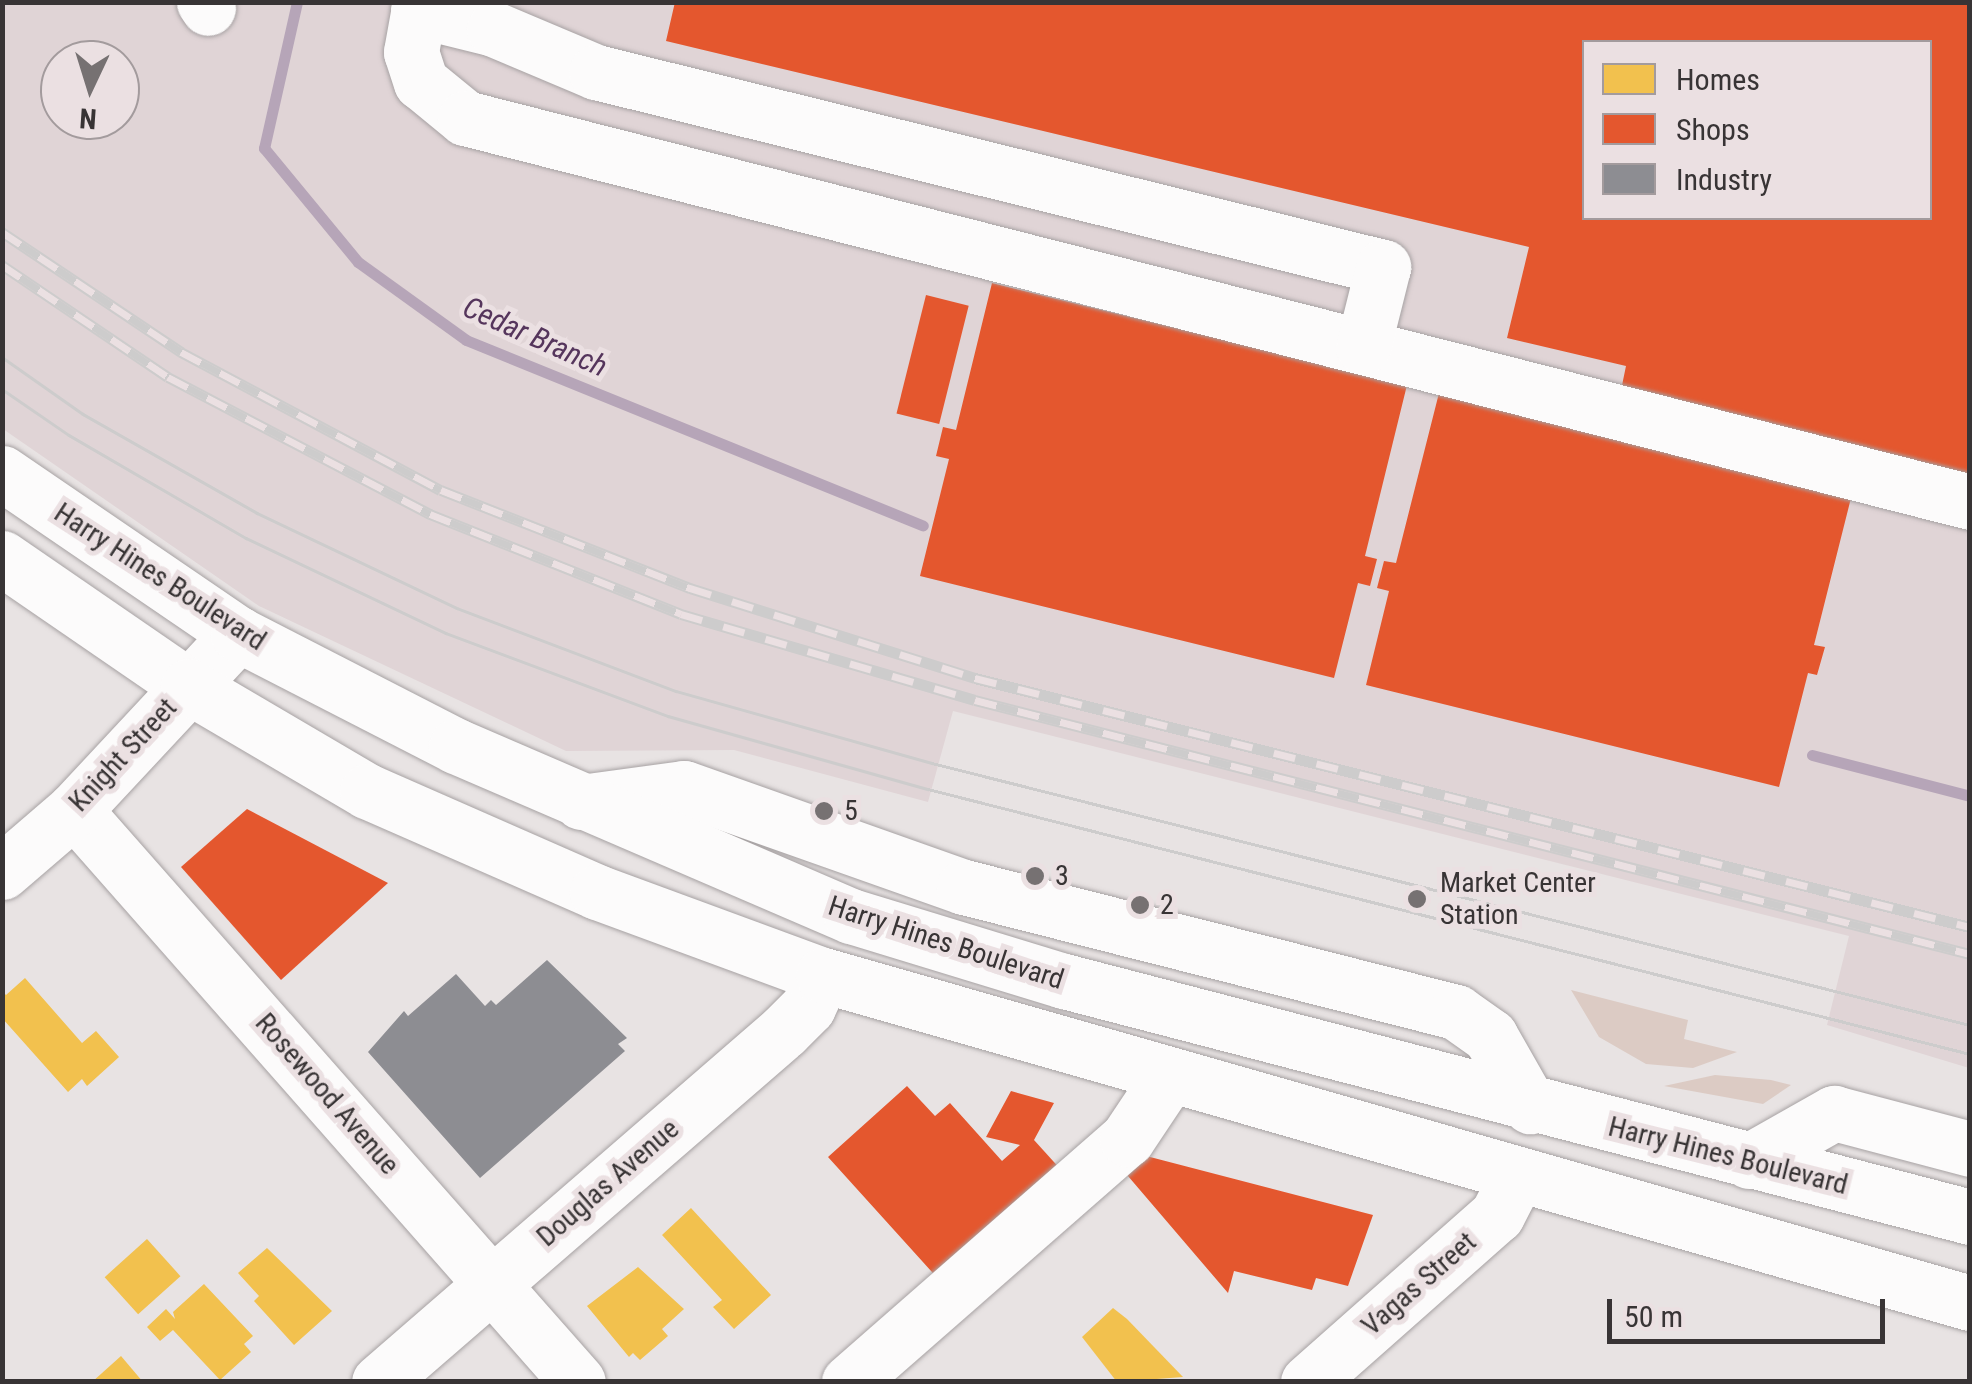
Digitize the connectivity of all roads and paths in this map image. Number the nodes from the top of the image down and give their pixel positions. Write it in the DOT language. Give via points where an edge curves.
graph roads {
  1 [pos="419,6"];
  2 [pos="1363,347"];
  3 [pos="2,472"];
  4 [pos="1970,502"];
  5 [pos="2,558"];
  6 [pos="238,634"];
  7 [pos="188,686"];
  8 [pos="581,802"];
  9 [pos="74,810"];
  10 [pos="2,872"];
  11 [pos="852,916"];
  12 [pos="823,975"];
  13 [pos="1169,1076"];
  14 [pos="1530,1106"];
  15 [pos="1970,1149"];
  16 [pos="1749,1161"];
  17 [pos="1517,1176"];
  18 [pos="1970,1218"];
  19 [pos="492,1284"];
  20 [pos="1970,1302"];
  21 [pos="380,1382"];
  22 [pos="578,1382"];
  23 [pos="849,1382"];
  24 [pos="1308,1382"];
  1 -- 2 [label="main road" via="411,52 421,82 465,118"];
  1 -- 2 [label="main road" via="596,72 1383,267"];
  2 -- 4 [label="main road"];
  3 -- 6 [label="main road, Harry Hines Boulevard"];
  5 -- 7 [label="main road"];
  6 -- 7 [label="main road, Knight Street"];
  6 -- 8 [label="main road, Harry Hines Boulevard"];
  7 -- 9 [label="main road, Knight Street"];
  7 -- 12 [label="main road" via="367,791 597,892"];
  8 -- 11 [label="main road, Harry Hines Boulevard"];
  8 -- 14 [label="main road" via="684,788 964,887 1456,1012 1490,1036"];
  9 -- 10 [label="main road, Knight Street"];
  9 -- 19 [label="main road, Rosewood Avenue"];
  11 -- 12 [label="main road, Douglas Avenue"];
  11 -- 14 [label="main road, Harry Hines Boulevard" via="1046,976"];
  12 -- 13 [label="main road"];
  12 -- 19 [label="main road, Douglas Avenue" via="808,1007 784,1031"];
  13 -- 17 [label="main road"];
  13 -- 23 [label="main road" via="1127,1139"];
  14 -- 16 [label="main road, Harry Hines Boulevard"];
  15 -- 16 [label="main road" via="1834,1114"];
  16 -- 18 [label="main road, Harry Hines Boulevard"];
  17 -- 20 [label="main road"];
  17 -- 24 [label="main road, Vagas Street" via="1498,1215"];
  19 -- 21 [label="main road, Douglas Avenue"];
  19 -- 22 [label="main road, Rosewood Avenue"];
}
